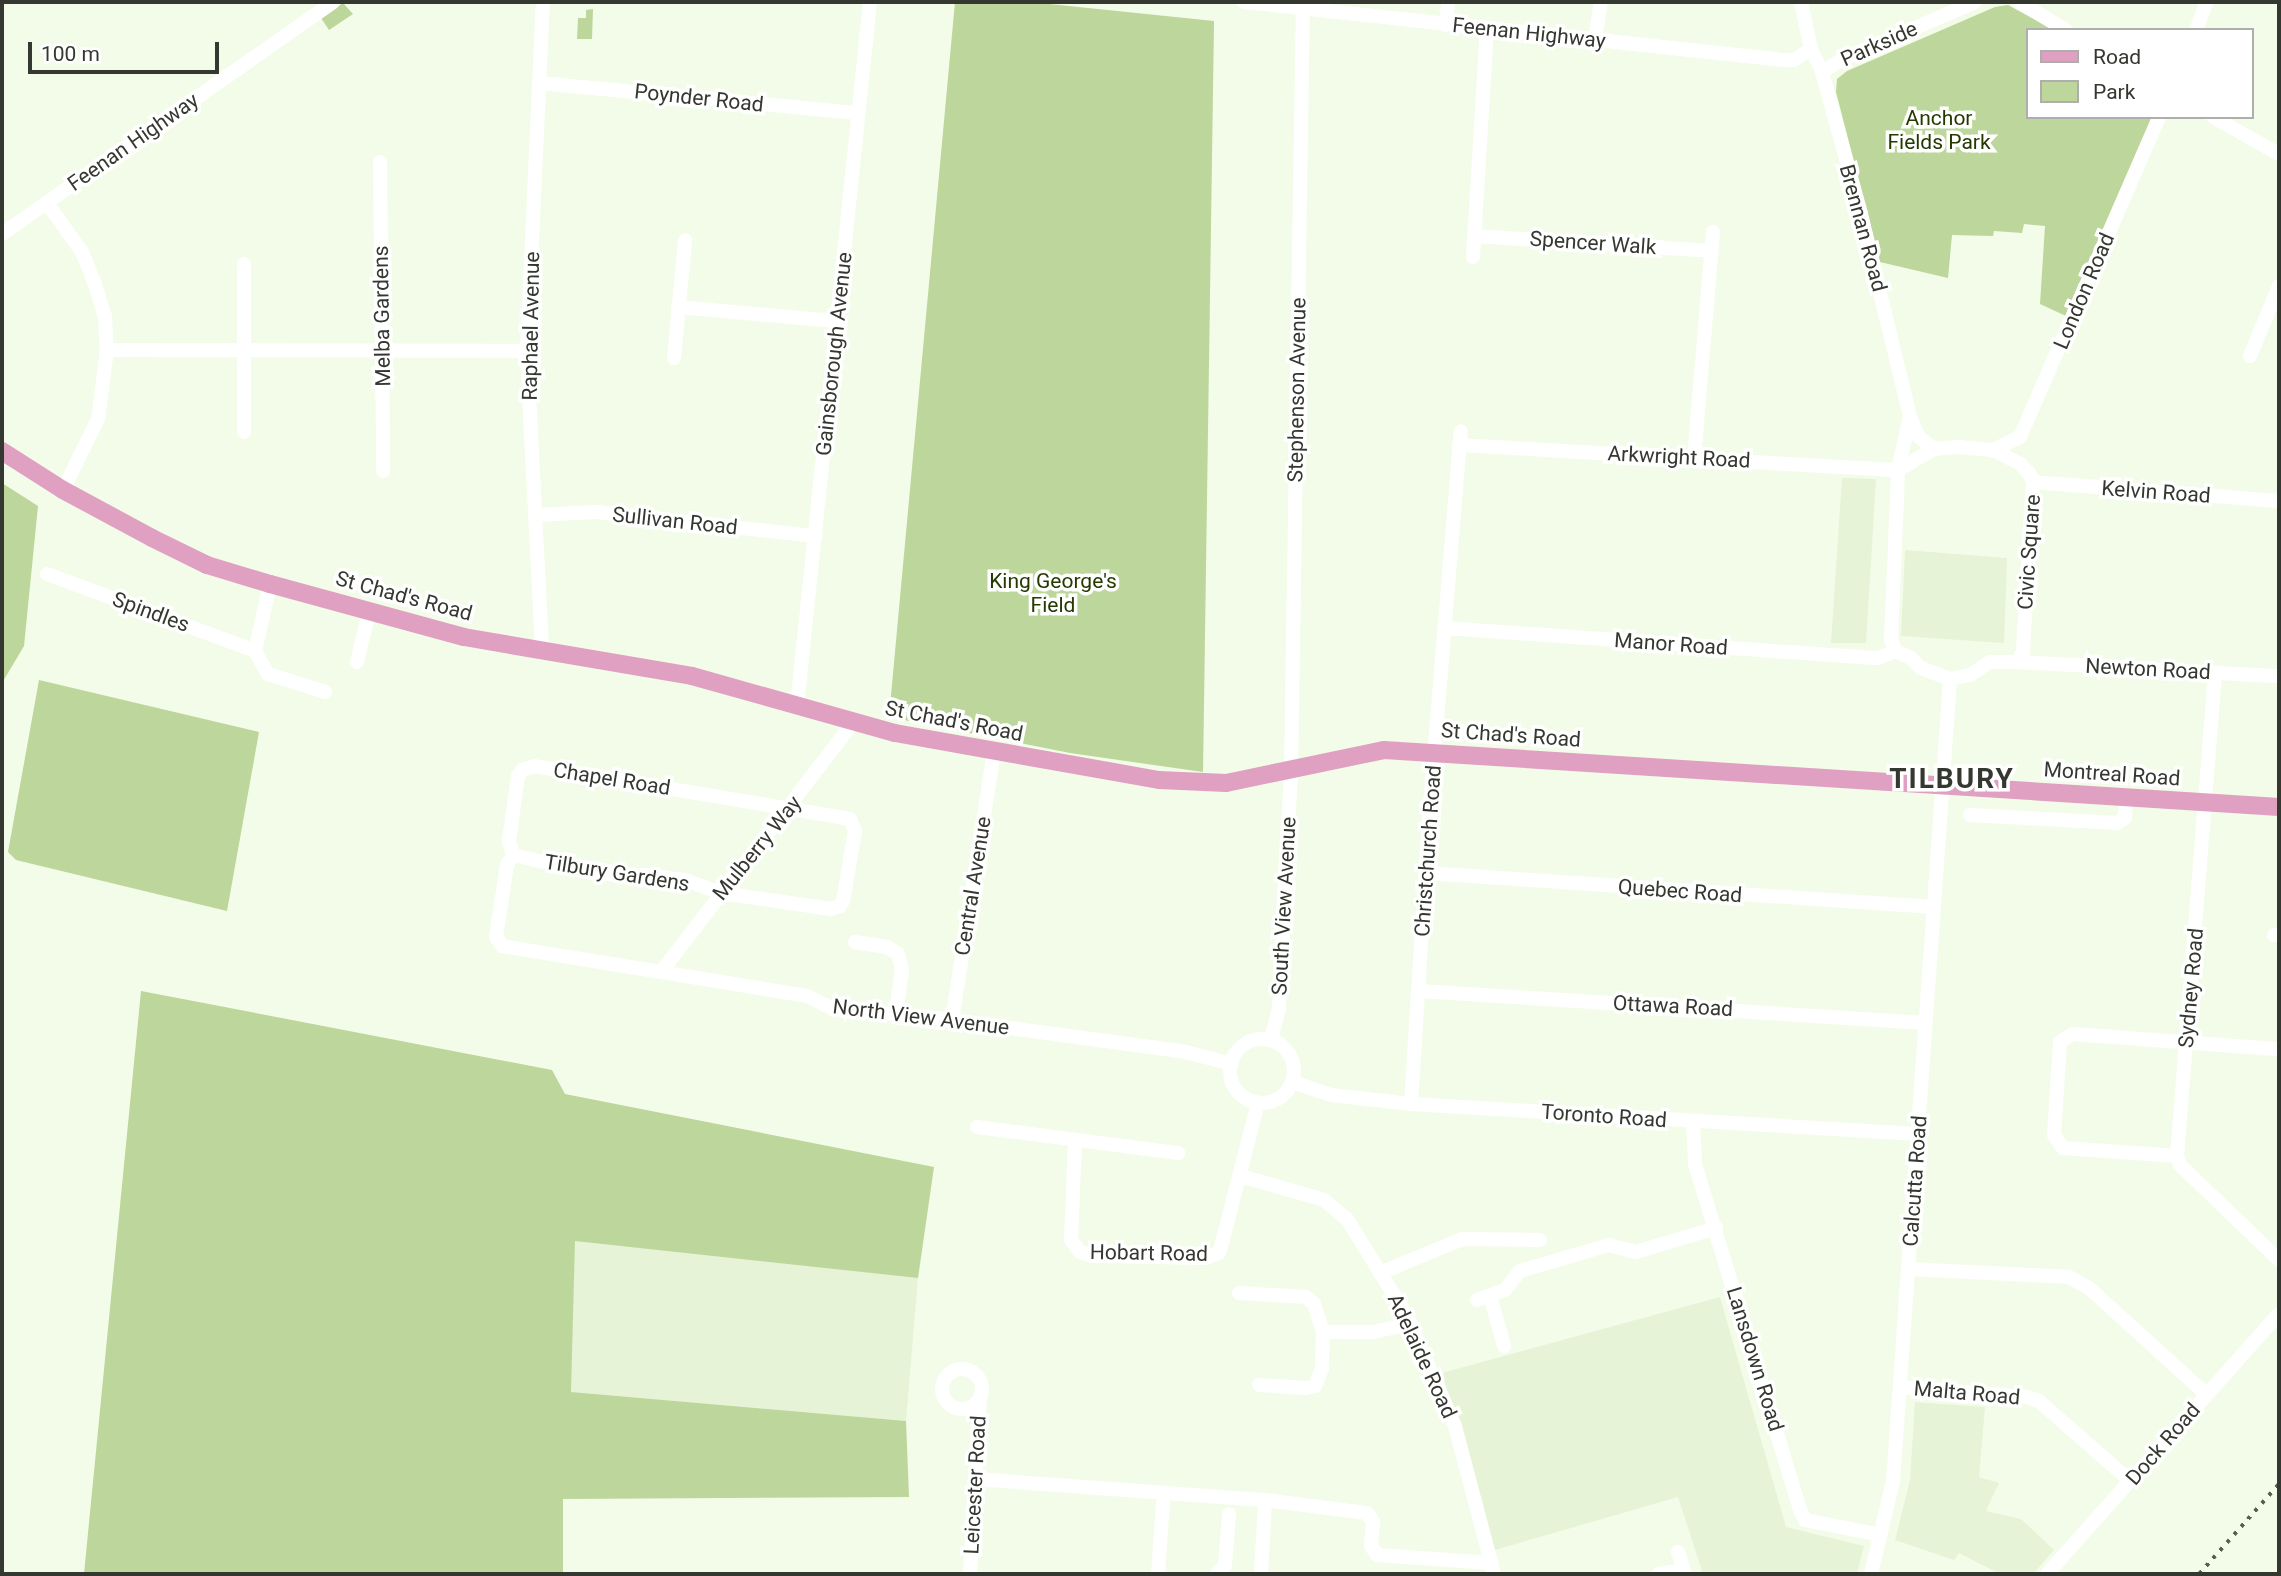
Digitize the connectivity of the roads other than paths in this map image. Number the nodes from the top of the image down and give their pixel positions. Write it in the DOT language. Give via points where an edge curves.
graph roads {
  1 [pos="333,2"];
  2 [pos="543,2"];
  3 [pos="870,2"];
  4 [pos="1244,2"];
  5 [pos="1448,2"];
  6 [pos="1601,2"];
  7 [pos="1801,2"];
  8 [pos="1975,2"];
  9 [pos="2019,2"];
  10 [pos="2207,2"];
  11 [pos="1303,5"];
  12 [pos="1446,25"];
  13 [pos="1487,28"];
  14 [pos="2063,28"];
  15 [pos="2197,28"];
  16 [pos="1595,39"];
  17 [pos="1811,49"];
  18 [pos="1822,72"];
  19 [pos="539,82"];
  20 [pos="858,113"];
  21 [pos="2158,119"];
  22 [pos="2217,119"];
  23 [pos="2279,154"];
  24 [pos="380,162"];
  25 [pos="47,202"];
  26 [pos="1713,232"];
  27 [pos="2,234"];
  28 [pos="1474,236"];
  29 [pos="685,242"];
  30 [pos="1711,251"];
  31 [pos="1474,257"];
  32 [pos="244,264"];
  33 [pos="2278,291"];
  34 [pos="678,307"];
  35 [pos="836,321"];
  36 [pos="107,350"];
  37 [pos="243,350"];
  38 [pos="383,350"];
  39 [pos="527,351"];
  40 [pos="2250,356"];
  41 [pos="674,358"];
  42 [pos="1910,415"];
  43 [pos="244,432"];
  44 [pos="2020,437"];
  45 [pos="1460,438"];
  46 [pos="1934,449"];
  47 [pos="1993,450"];
  48 [pos="2,451"];
  49 [pos="1694,458"];
  50 [pos="1898,470"];
  51 [pos="383,471"];
  52 [pos="2029,475"];
  53 [pos="63,490"];
  54 [pos="2279,501"];
  55 [pos="535,515"];
  56 [pos="816,536"];
  57 [pos="47,574"];
  58 [pos="270,584"];
  59 [pos="369,612"];
  60 [pos="1445,628"];
  61 [pos="542,650"];
  62 [pos="255,651"];
  63 [pos="1896,651"];
  64 [pos="358,662"];
  65 [pos="2017,662"];
  66 [pos="2215,673"];
  67 [pos="2279,676"];
  68 [pos="1950,679"];
  69 [pos="325,692"];
  70 [pos="797,706"];
  71 [pos="852,724"];
  72 [pos="994,752"];
  73 [pos="1434,752"];
  74 [pos="1290,771"];
  75 [pos="1942,786"];
  76 [pos="2126,797"];
  77 [pos="2204,802"];
  78 [pos="2279,807"];
  79 [pos="789,809"];
  80 [pos="1970,815"];
  81 [pos="513,855"];
  82 [pos="1426,873"];
  83 [pos="721,893"];
  84 [pos="1934,907"];
  85 [pos="855,942"];
  86 [pos="661,972"];
  87 [pos="1419,991"];
  88 [pos="896,1012"];
  89 [pos="952,1020"];
  90 [pos="1926,1023"];
  91 [pos="1271,1040"];
  92 [pos="2187,1043"];
  93 [pos="2279,1049"];
  94 [pos="1231,1064"];
  95 [pos="1292,1082"];
  96 [pos="1258,1103"];
  97 [pos="1411,1104"];
  98 [pos="1693,1121"];
  99 [pos="977,1127"];
  100 [pos="1919,1134"];
  101 [pos="1075,1141"];
  102 [pos="1178,1153"];
  103 [pos="2177,1156"];
  104 [pos="1241,1176"];
  105 [pos="1716,1228"];
  106 [pos="1540,1240"];
  107 [pos="2279,1260"];
  108 [pos="1908,1269"];
  109 [pos="1380,1273"];
  110 [pos="1240,1293"];
  111 [pos="2279,1314"];
  112 [pos="1411,1324"];
  113 [pos="1323,1332"];
  114 [pos="1504,1346"];
  115 [pos="1259,1385"];
  116 [pos="1900,1387"];
  117 [pos="2206,1394"];
  118 [pos="980,1396"];
  119 [pos="976,1479"];
  120 [pos="2130,1481"];
  121 [pos="1265,1500"];
  122 [pos="1163,1503"];
  123 [pos="1228,1514"];
  124 [pos="1881,1535"];
  125 [pos="1678,1552"];
  126 [pos="1493,1569"];
  127 [pos="1684,1572"];
  128 [pos="970,1574"];
  129 [pos="1158,1574"];
  130 [pos="1217,1574"];
  131 [pos="1261,1574"];
  132 [pos="1658,1574"];
  133 [pos="1871,1574"];
  134 [pos="2047,1574"];
  1 -- 25 [label="street, Feenan Highway"];
  2 -- 19 [label="street, Raphael Avenue"];
  3 -- 20 [label="street, Gainsborough Avenue"];
  4 -- 11 [label="street, Feenan Highway"];
  5 -- 12 [label="street"];
  6 -- 16 [label="street"];
  7 -- 17 [label="street, Brennan Road"];
  8 -- 18 [label="street, Parkside"];
  9 -- 14 [label="street"];
  10 -- 15 [label="street"];
  11 -- 12 [label="street, Feenan Highway"];
  11 -- 74 [label="street, Stephenson Avenue"];
  12 -- 13 [label="street, Feenan Highway"];
  13 -- 16 [label="street, Feenan Highway"];
  13 -- 28 [label="street"];
  16 -- 17 [label="street, Feenan Highway" via="1788,61"];
  17 -- 18 [label="street, Brennan Road"];
  18 -- 42 [label="street, Brennan Road"];
  19 -- 20 [label="street, Poynder Road"];
  19 -- 39 [label="street, Raphael Avenue"];
  20 -- 35 [label="street, Gainsborough Avenue"];
  21 -- 44 [label="street, London Road"];
  22 -- 23 [label="street"];
  24 -- 38 [label="street, Melba Gardens"];
  25 -- 27 [label="street, Feenan Highway"];
  25 -- 36 [label="street" via="82,252 94,281"];
  26 -- 30 [label="street"];
  28 -- 30 [label="street, Spencer Walk"];
  28 -- 31 [label="street"];
  29 -- 34 [label="street"];
  30 -- 49 [label="street"];
  32 -- 37 [label="street"];
  33 -- 40 [label="street"];
  34 -- 35 [label="street"];
  34 -- 41 [label="street"];
  35 -- 56 [label="street, Gainsborough Avenue"];
  36 -- 37 [label="street"];
  36 -- 53 [label="street" via="99,419"];
  37 -- 38 [label="street"];
  37 -- 43 [label="street"];
  38 -- 39 [label="street"];
  38 -- 51 [label="street, Melba Gardens"];
  39 -- 55 [label="street, Raphael Avenue"];
  42 -- 46 [label="street, Brennan Road" via="1918,436"];
  42 -- 50 [label="street"];
  44 -- 47 [label="street"];
  44 -- 52 [label="street"];
  45 -- 49 [label="street, Arkwright Road"];
  45 -- 60 [label="street, Christchurch Road"];
  46 -- 47 [label="street, Civic Square"];
  46 -- 50 [label="street, Civic Square"];
  47 -- 52 [label="street, Civic Square"];
  48 -- 53 [label="main road, St Chad's Road"];
  49 -- 50 [label="street, Arkwright Road"];
  50 -- 63 [label="street" via="1891,640"];
  52 -- 54 [label="street, Kelvin Road"];
  52 -- 65 [label="street, Civic Square" via="2023,652"];
  53 -- 58 [label="main road, St Chad's Road" via="207,565"];
  55 -- 56 [label="street, Sullivan Road" via="597,512"];
  55 -- 61 [label="street, Raphael Avenue"];
  56 -- 70 [label="street, Gainsborough Avenue"];
  57 -- 62 [label="street, Spindles"];
  58 -- 59 [label="main road, St Chad's Road"];
  58 -- 62 [label="street"];
  59 -- 61 [label="main road, St Chad's Road" via="464,637"];
  59 -- 64 [label="street"];
  60 -- 63 [label="street, Manor Road" via="1878,657"];
  60 -- 73 [label="street, Christchurch Road"];
  61 -- 70 [label="main road, St Chad's Road" via="678,673"];
  62 -- 69 [label="street" via="268,674"];
  63 -- 68 [label="street" via="1934,675"];
  65 -- 66 [label="street, Newton Road"];
  65 -- 68 [label="street" via="1990,662 1970,675"];
  66 -- 67 [label="street, Newton Road"];
  66 -- 77 [label="street, Sydney Road"];
  68 -- 75 [label="street"];
  70 -- 71 [label="main road, St Chad's Road"];
  71 -- 72 [label="main road, St Chad's Road"];
  71 -- 79 [label="street, Mulberry Way"];
  72 -- 74 [label="main road, St Chad's Road" via="1191,783 1226,783"];
  72 -- 89 [label="street, Central Avenue"];
  73 -- 74 [label="main road, St Chad's Road" via="1384,750"];
  73 -- 75 [label="main road, St Chad's Road"];
  73 -- 82 [label="street, Christchurch Road"];
  74 -- 91 [label="street, South View Avenue" via="1279,1007"];
  75 -- 76 [label="main road, Montreal Road"];
  75 -- 84 [label="street, Calcutta Road"];
  76 -- 77 [label="main road, Montreal Road"];
  76 -- 80 [label="street" via="2124,818 2117,823"];
  77 -- 78 [label="main road, Montreal Road"];
  77 -- 92 [label="street, Sydney Road"];
  79 -- 81 [label="street, Chapel Road" via="528,767 518,776 509,841"];
  79 -- 83 [label="street, Mulberry Way"];
  79 -- 83 [label="street, Tilbury Gardens" via="846,817 853,822 840,906 831,909"];
  81 -- 83 [label="street, Tilbury Gardens" via="611,876 635,873 685,880"];
  81 -- 86 [label="street, North View Avenue" via="507,865 498,943"];
  82 -- 84 [label="street, Quebec Road"];
  82 -- 87 [label="street, Christchurch Road"];
  83 -- 86 [label="street, Mulberry Way"];
  84 -- 90 [label="street, Calcutta Road"];
  85 -- 88 [label="street" via="887,947 898,954 902,970"];
  86 -- 88 [label="street, North View Avenue" via="807,996 834,1009"];
  87 -- 90 [label="street, Ottawa Road"];
  87 -- 97 [label="street, Christchurch Road"];
  88 -- 89 [label="street, North View Avenue"];
  89 -- 94 [label="street, North View Avenue" via="1186,1052"];
  90 -- 100 [label="street, Calcutta Road"];
  91 -- 94 [label="street" via="1252,1040"];
  91 -- 95 [label="street" via="1293,1060"];
  92 -- 93 [label="street"];
  92 -- 103 [label="street, Sydney Road"];
  92 -- 103 [label="street" via="2073,1034 2060,1042 2054,1135 2063,1148"];
  94 -- 96 [label="street" via="1234,1087 1241,1096"];
  95 -- 96 [label="street" via="1279,1098"];
  95 -- 97 [label="street, Toronto Road" via="1331,1095"];
  96 -- 104 [label="street, Hobart Road"];
  97 -- 98 [label="street, Toronto Road"];
  98 -- 100 [label="street, Toronto Road"];
  98 -- 105 [label="street, Lansdown Road" via="1695,1164"];
  99 -- 101 [label="street"];
  100 -- 108 [label="street, Calcutta Road"];
  101 -- 102 [label="street"];
  101 -- 104 [label="street, Hobart Road" via="1071,1240 1080,1252 1093,1256 1205,1258 1219,1253"];
  103 -- 107 [label="street" via="2180,1165"];
  104 -- 109 [label="street, Adelaide Road" via="1324,1200 1347,1219"];
  105 -- 114 [label="street" via="1636,1252 1609,1245 1520,1271 1506,1290 1484,1297"];
  105 -- 124 [label="street, Lansdown Road" via="1805,1520"];
  106 -- 109 [label="street" via="1462,1239"];
  108 -- 116 [label="street, Calcutta Road"];
  108 -- 117 [label="street" via="2069,1277 2089,1288"];
  109 -- 112 [label="street, Adelaide Road"];
  110 -- 113 [label="street" via="1306,1297 1314,1304"];
  111 -- 117 [label="street, Dock Road"];
  112 -- 113 [label="street" via="1373,1332"];
  112 -- 126 [label="street, Adelaide Road" via="1455,1426"];
  113 -- 115 [label="street" via="1322,1369 1315,1386"];
  116 -- 120 [label="street, Malta Road" via="2039,1401"];
  116 -- 124 [label="street, Calcutta Road" via="1893,1481"];
  117 -- 120 [label="street, Dock Road"];
  118 -- 119 [label="street, Leicester Road"];
  119 -- 121 [label="street"];
  119 -- 128 [label="street, Leicester Road"];
  120 -- 134 [label="street, Dock Road"];
  121 -- 126 [label="street" via="1367,1513 1373,1522 1371,1546 1377,1555"];
  121 -- 131 [label="street"];
  122 -- 129 [label="street"];
  123 -- 130 [label="street" via="1225,1565"];
  124 -- 133 [label="street, Calcutta Road"];
  125 -- 127 [label="street"];
  127 -- 132 [label="street"];
}
